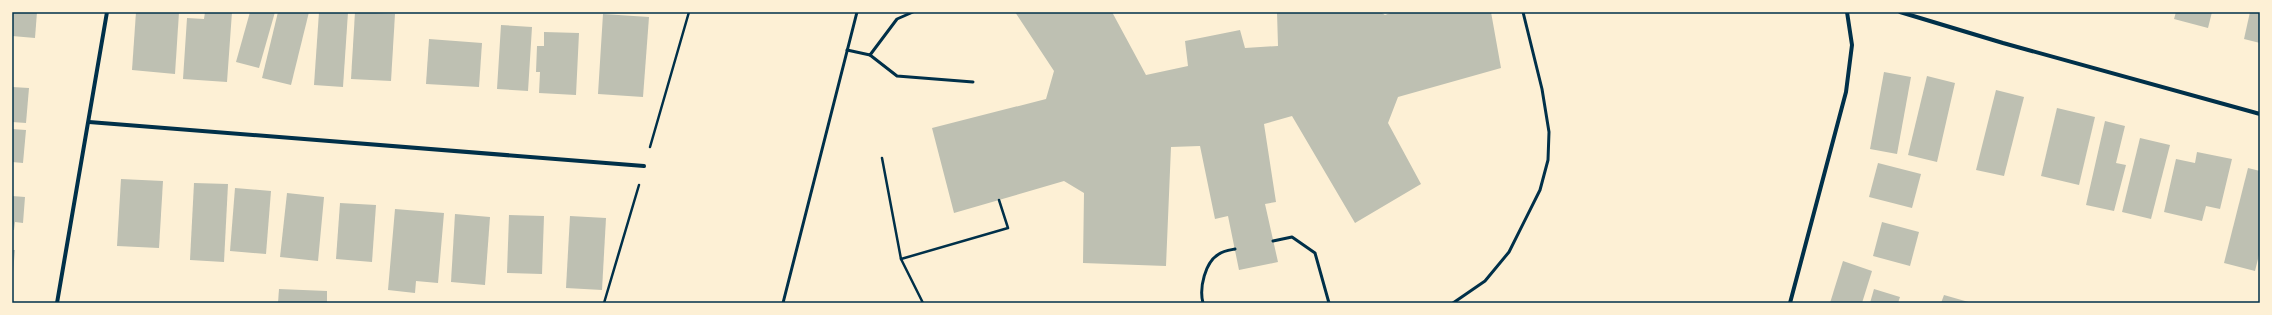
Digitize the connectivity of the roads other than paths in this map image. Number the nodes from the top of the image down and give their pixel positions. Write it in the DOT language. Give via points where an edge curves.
graph roads {
  1 [pos="107,12"];
  2 [pos="857,12"];
  3 [pos="913,12"];
  4 [pos="1523,12"];
  5 [pos="1847,12"];
  6 [pos="1900,12"];
  7 [pos="847,50"];
  8 [pos="870,55"];
  9 [pos="973,82"];
  10 [pos="2260,114"];
  11 [pos="89,122"];
  12 [pos="644,166"];
  13 [pos="1273,241"];
  14 [pos="1235,249"];
  15 [pos="57,303"];
  16 [pos="783,303"];
  17 [pos="1202,303"];
  18 [pos="1329,303"];
  19 [pos="1453,303"];
  20 [pos="1790,303"];
  1 -- 11 [label="street"];
  2 -- 7 [label="lane"];
  3 -- 8 [label="lane" via="898,19"];
  4 -- 19 [label="lane" via="1542,89 1548,132 1548,160 1540,190 1509,252 1484,281"];
  5 -- 20 [label="street" via="1852,45 1846,92"];
  6 -- 10 [label="street"];
  7 -- 8 [label="lane"];
  7 -- 16 [label="lane" via="830,127"];
  8 -- 9 [label="lane" via="897,76"];
  11 -- 12 [label="street"];
  11 -- 15 [label="street"];
  13 -- 18 [label="lane" via="1292,237 1315,253"];
  14 -- 17 [label="lane" via="1219,254 1204,273"];
}
